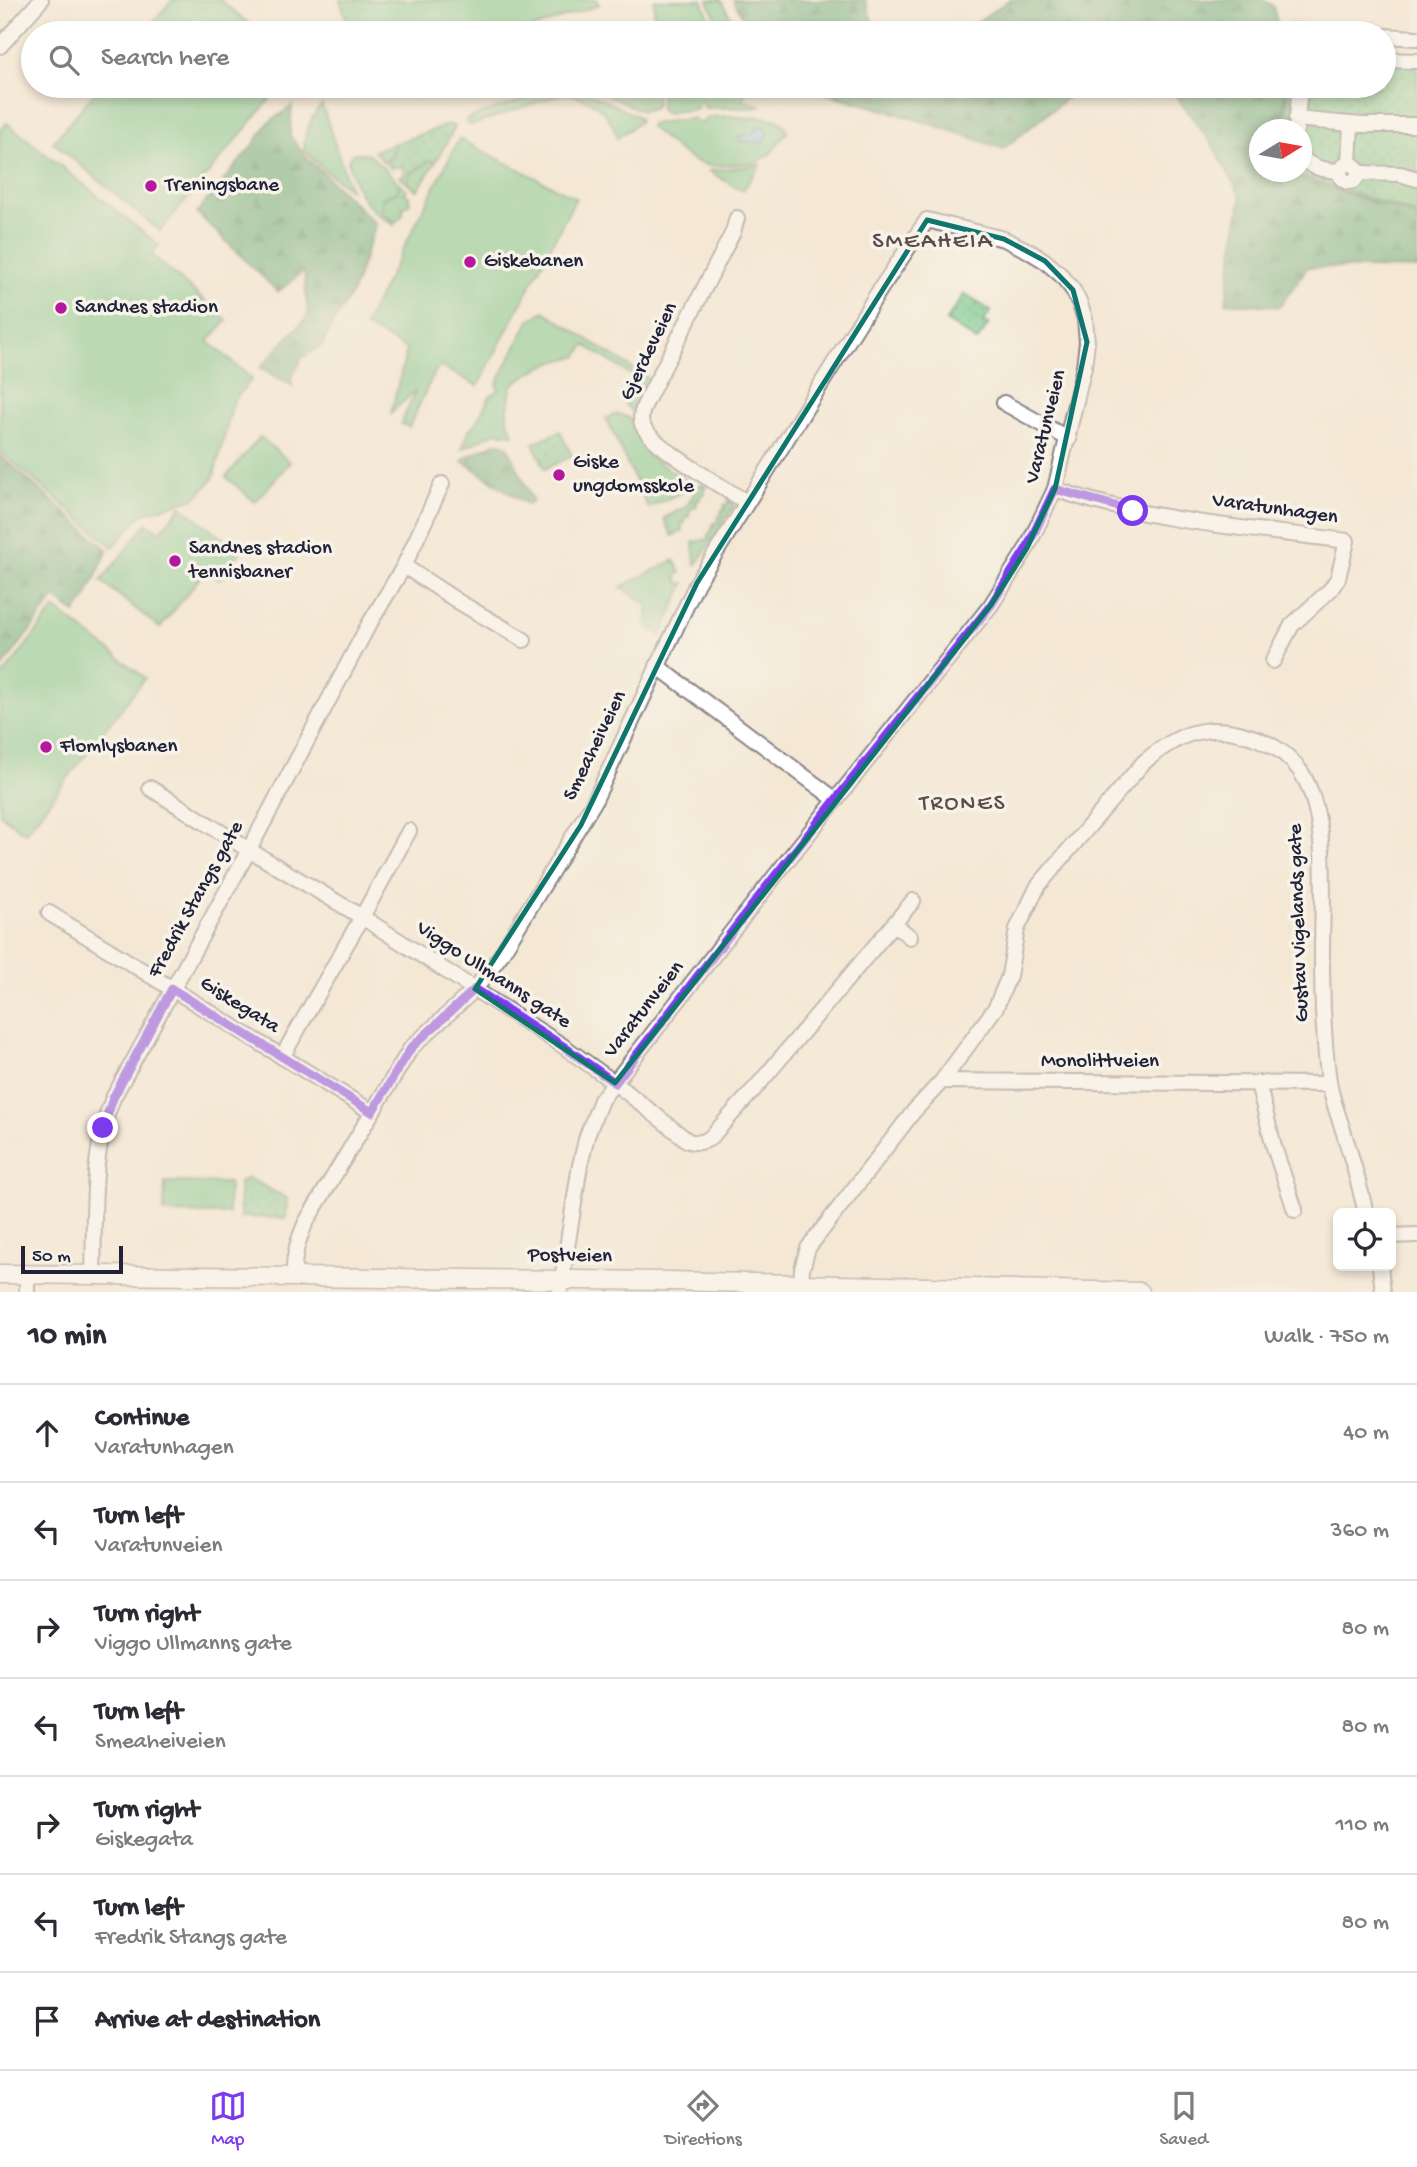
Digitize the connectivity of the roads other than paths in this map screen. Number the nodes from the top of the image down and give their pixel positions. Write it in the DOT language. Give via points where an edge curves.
graph roads {
  1 [pos="41,0"];
  2 [pos="22,21"];
  3 [pos="21,22"];
  4 [pos="1396,37"];
  5 [pos="1417,38"];
  6 [pos="0,46"];
  7 [pos="1396,60"];
  8 [pos="1417,61"];
  9 [pos="1299,98"];
  10 [pos="1297,119"];
  11 [pos="1312,124"];
  12 [pos="1351,124"];
  13 [pos="1414,127"];
  14 [pos="1312,166"];
  15 [pos="1349,169"];
  16 [pos="1417,179"];
  17 [pos="737,218"];
  18 [pos="927,220"];
  19 [pos="1004,403"];
  20 [pos="1069,439"];
  21 [pos="442,484"];
  22 [pos="1055,489"];
  23 [pos="747,502"];
  24 [pos="404,566"];
  25 [pos="524,640"];
  26 [pos="1273,661"];
  27 [pos="657,666"];
  28 [pos="150,788"];
  29 [pos="836,800"];
  30 [pos="409,831"];
  31 [pos="249,850"];
  32 [pos="913,901"];
  33 [pos="49,913"];
  34 [pos="362,917"];
  35 [pos="894,924"];
  36 [pos="910,937"];
  37 [pos="172,989"];
  38 [pos="475,989"];
  39 [pos="282,1057"];
  40 [pos="942,1082"];
  41 [pos="615,1083"];
  42 [pos="1258,1083"];
  43 [pos="1329,1084"];
  44 [pos="372,1112"];
  45 [pos="1365,1208"];
  46 [pos="1295,1210"];
  47 [pos="1417,1235"];
  48 [pos="1396,1236"];
  49 [pos="1381,1271"];
  50 [pos="0,1274"];
  51 [pos="93,1274"];
  52 [pos="294,1276"];
  53 [pos="27,1283"];
  54 [pos="270,1284"];
  55 [pos="801,1285"];
  56 [pos="561,1286"];
  57 [pos="1140,1292"];
  58 [pos="1383,1292"];
  1 -- 2 [label="street"];
  3 -- 6 [label="street"];
  4 -- 5 [label="street"];
  7 -- 8 [label="street"];
  9 -- 10 [label="street"];
  11 -- 12 [label="street"];
  12 -- 13 [label="street"];
  12 -- 15 [label="street"];
  14 -- 15 [label="street"];
  15 -- 16 [label="street"];
  17 -- 23 [label="street, Gjerdeveien" via="641,419 655,441"];
  18 -- 20 [label="street, Varatunveien" via="1016,244 1045,261 1073,290 1085,319 1087,342"];
  18 -- 23 [label="street, Smeaheiveien"];
  19 -- 20 [label="street"];
  20 -- 22 [label="street, Varatunveien"];
  21 -- 24 [label="street, Fredrik Stangs gate"];
  22 -- 26 [label="street, Varatunhagen" via="1155,516 1347,541 1338,578 1292,625"];
  22 -- 29 [label="street, Varatunveien" via="1027,548 991,605"];
  23 -- 27 [label="street, Smeaheiveien" via="697,583"];
  24 -- 25 [label="street"];
  24 -- 31 [label="street, Fredrik Stangs gate"];
  27 -- 29 [label="street"];
  27 -- 38 [label="street, Smeaheiveien" via="581,825"];
  28 -- 31 [label="street, Viggo Ullmanns gate"];
  29 -- 41 [label="street, Varatunveien"];
  30 -- 34 [label="street"];
  31 -- 34 [label="street, Viggo Ullmanns gate"];
  31 -- 37 [label="street, Fredrik Stangs gate"];
  32 -- 35 [label="street, Viggo Ullmanns gate"];
  33 -- 37 [label="street, Giskegata"];
  34 -- 38 [label="street, Viggo Ullmanns gate"];
  34 -- 39 [label="street"];
  35 -- 36 [label="street"];
  35 -- 41 [label="street, Viggo Ullmanns gate" via="707,1140 688,1141"];
  37 -- 39 [label="street, Giskegata"];
  37 -- 51 [label="street, Fredrik Stangs gate" via="113,1098 103,1128 97,1150"];
  38 -- 41 [label="street, Viggo Ullmanns gate"];
  38 -- 44 [label="street, Smeaheiveien" via="411,1048"];
  39 -- 44 [label="street, Giskegata"];
  40 -- 42 [label="street, Monolittveien"];
  40 -- 43 [label="street, Gustav Vigelands gate" via="996,1007 1009,976 1017,929 1038,886 1143,763 1174,739 1208,730 1230,731 1271,744 1297,767 1309,789 1319,824"];
  40 -- 55 [label="street, Gustav Vigelands gate" via="914,1111 808,1248"];
  41 -- 56 [label="street, Varatunveien" via="601,1100 579,1165"];
  42 -- 43 [label="street, Monolittveien"];
  42 -- 46 [label="street"];
  43 -- 45 [label="street, Gustav Vigelands gate"];
  44 -- 52 [label="street, Smeaheiveien" via="306,1222 297,1242"];
  47 -- 48 [label="street"];
  49 -- 58 [label="street"];
  50 -- 53 [label="street, Postveien"];
  51 -- 53 [label="street, Postveien"];
  51 -- 54 [label="street, Postveien"];
  52 -- 54 [label="street, Postveien"];
  52 -- 56 [label="street, Postveien"];
  55 -- 56 [label="street, Postveien"];
  55 -- 57 [label="street, Postveien"];
}
